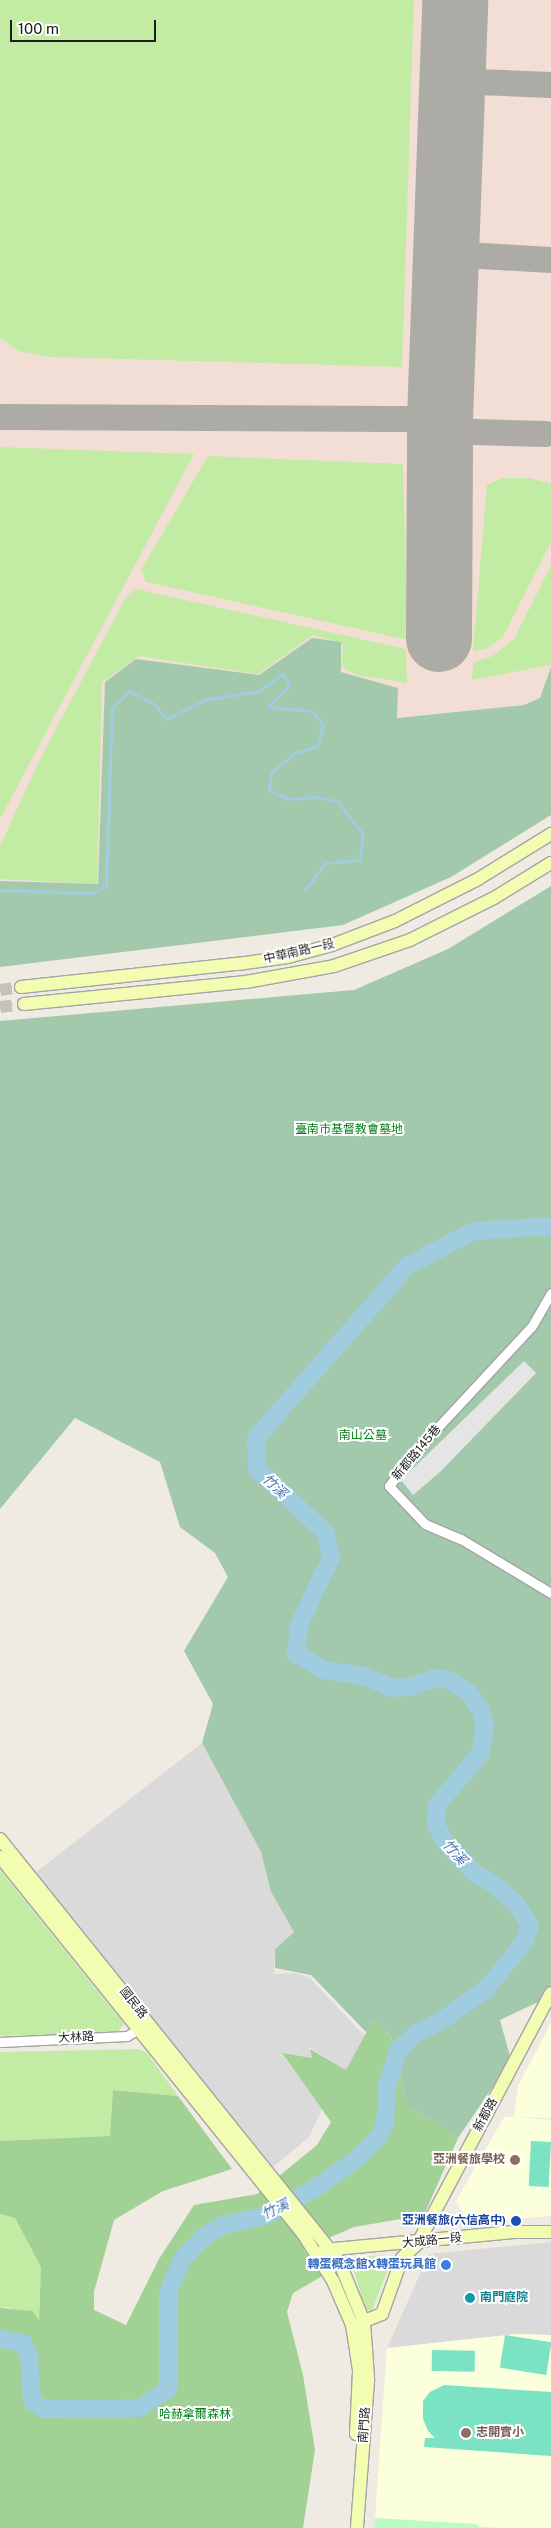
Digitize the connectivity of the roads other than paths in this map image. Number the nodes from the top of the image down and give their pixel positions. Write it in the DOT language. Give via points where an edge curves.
graph roads {
  1 [pos="551,834"];
  2 [pos="551,863"];
  3 [pos="21,987"];
  4 [pos="24,1004"];
  5 [pos="551,1293"];
  6 [pos="551,1594"];
  7 [pos="0,1839"];
  8 [pos="0,1857"];
  9 [pos="551,1992"];
  10 [pos="143,2026"];
  11 [pos="0,2042"];
  12 [pos="551,2232"];
  13 [pos="310,2235"];
  14 [pos="418,2243"];
  15 [pos="330,2249"];
  16 [pos="314,2250"];
  17 [pos="358,2324"];
  18 [pos="349,2528"];
  19 [pos="357,2528"];
  1 -- 3 [label="street, 中華南路一段" via="478,879 404,917 332,946 288,957 238,964"];
  2 -- 4 [label="street, 中華南路一段" via="494,898 410,940 334,966 246,982"];
  5 -- 6 [label="street, 新都路145巷" via="531,1328 413,1454 389,1486 425,1524 460,1539"];
  7 -- 10 [label="street, 國民路"];
  8 -- 10 [label="street, 國民路"];
  9 -- 14 [label="street, 新都路"];
  10 -- 11 [label="street, 大林路" via="127,2036"];
  10 -- 13 [label="street, 國民路"];
  12 -- 14 [label="street, 大成路一段" via="516,2232"];
  13 -- 15 [label="street"];
  13 -- 16 [label="street"];
  14 -- 15 [label="street, 大成路一段"];
  14 -- 17 [label="street, 新都路" via="402,2258 382,2314"];
  15 -- 16 [label="street, 大成路一段"];
  15 -- 17 [label="street" via="339,2261"];
  16 -- 17 [label="street"];
  17 -- 18 [label="street, 南門路" via="359,2371"];
  17 -- 19 [label="street, 南門路" via="368,2381"];
}
